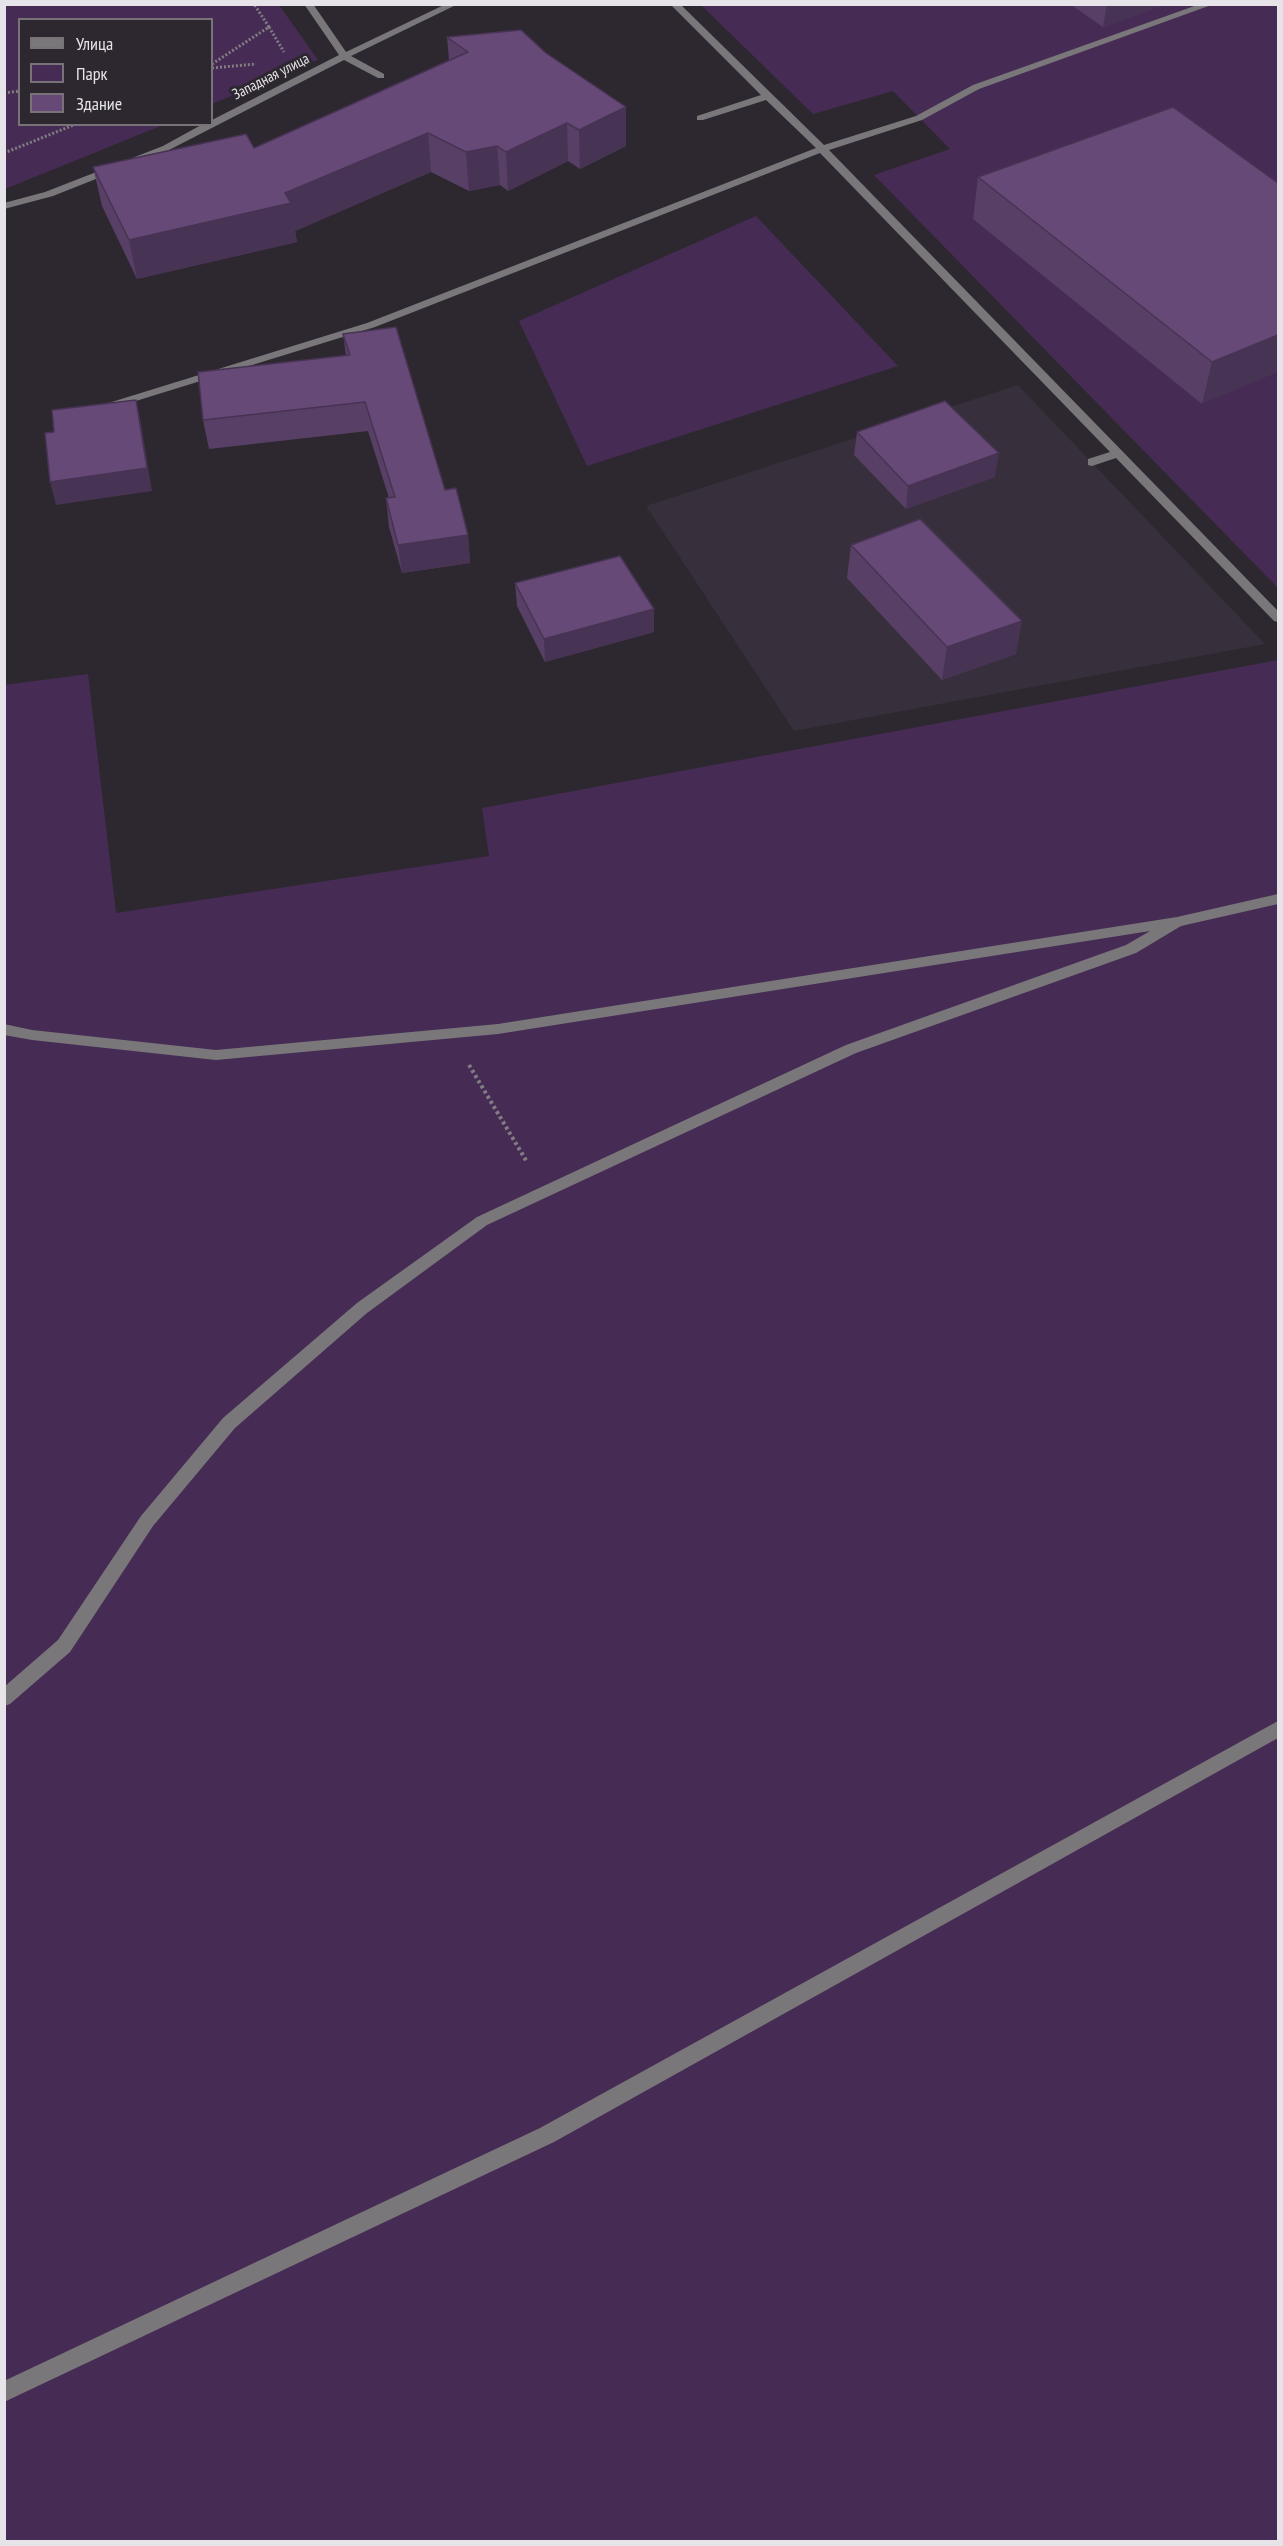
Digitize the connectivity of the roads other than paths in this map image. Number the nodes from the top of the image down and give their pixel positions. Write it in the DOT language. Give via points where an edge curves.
graph roads {
  1 [pos="308,4"];
  2 [pos="454,4"];
  3 [pos="674,4"];
  4 [pos="1210,4"];
  5 [pos="344,56"];
  6 [pos="381,76"];
  7 [pos="768,96"];
  8 [pos="700,118"];
  9 [pos="213,123"];
  10 [pos="207,126"];
  11 [pos="822,149"];
  12 [pos="4,206"];
  13 [pos="93,411"];
  14 [pos="1118,453"];
  15 [pos="1092,462"];
  16 [pos="1278,618"];
  17 [pos="1278,899"];
  18 [pos="1177,922"];
  19 [pos="4,1029"];
  20 [pos="4,1698"];
  21 [pos="1278,1729"];
  22 [pos="4,2392"];
  1 -- 5 [label="street"];
  2 -- 5 [label="street, Западная улица"];
  3 -- 7 [label="street"];
  4 -- 11 [label="street" via="976,87 919,118"];
  5 -- 6 [label="street"];
  5 -- 9 [label="street, Западная улица"];
  7 -- 8 [label="street"];
  7 -- 11 [label="street"];
  10 -- 12 [label="street, Западная улица" via="123,165 49,194"];
  11 -- 13 [label="street" via="371,325"];
  11 -- 14 [label="street"];
  14 -- 15 [label="street"];
  14 -- 16 [label="street"];
  17 -- 18 [label="street"];
  18 -- 19 [label="street" via="450,1034 216,1055"];
  18 -- 20 [label="street" via="1131,949 851,1049 482,1221 362,1308 230,1423 147,1521 64,1646"];
  21 -- 22 [label="street" via="547,2135"];
}
